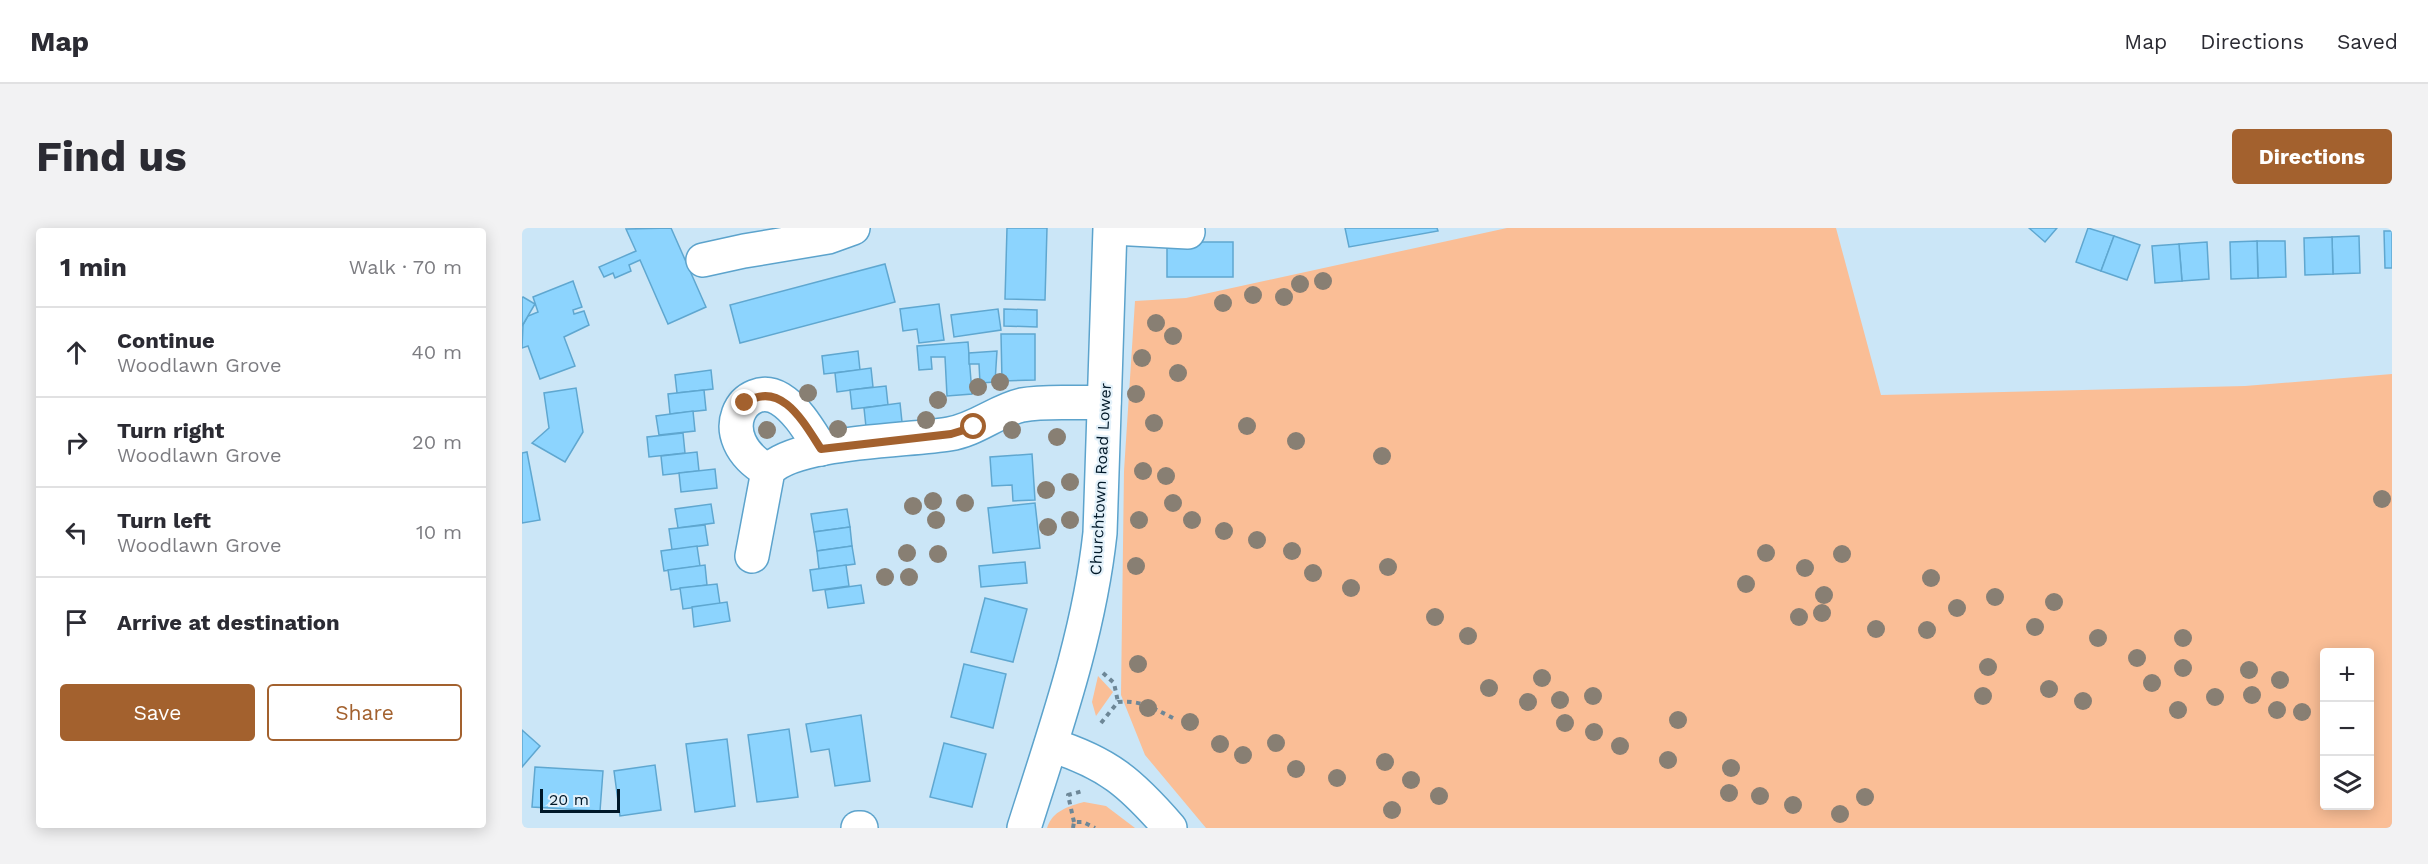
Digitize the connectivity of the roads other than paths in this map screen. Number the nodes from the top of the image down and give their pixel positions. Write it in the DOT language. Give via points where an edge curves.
graph roads {
  1 [pos="853,228"];
  2 [pos="1111,228"];
  3 [pos="1188,232"];
  4 [pos="703,260"];
  5 [pos="1104,402"];
  6 [pos="821,449"];
  7 [pos="768,471"];
  8 [pos="752,556"];
  9 [pos="1051,745"];
  10 [pos="1024,828"];
  11 [pos="1170,828"];
  1 -- 4 [label="street" via="828,237"];
  2 -- 3 [label="street"];
  2 -- 5 [label="street, Churchtown Road Lower"];
  5 -- 6 [label="street" via="1021,405 951,434"];
  5 -- 9 [label="street, Churchtown Road Lower" via="1095,581 1076,665"];
  6 -- 7 [label="street" via="796,453"];
  6 -- 7 [label="street" via="803,421 779,398 755,397 738,413 735,434 746,454"];
  7 -- 8 [label="street"];
  9 -- 10 [label="street, Churchtown Road Lower"];
  9 -- 11 [label="street" via="1084,756 1124,779"];
}
